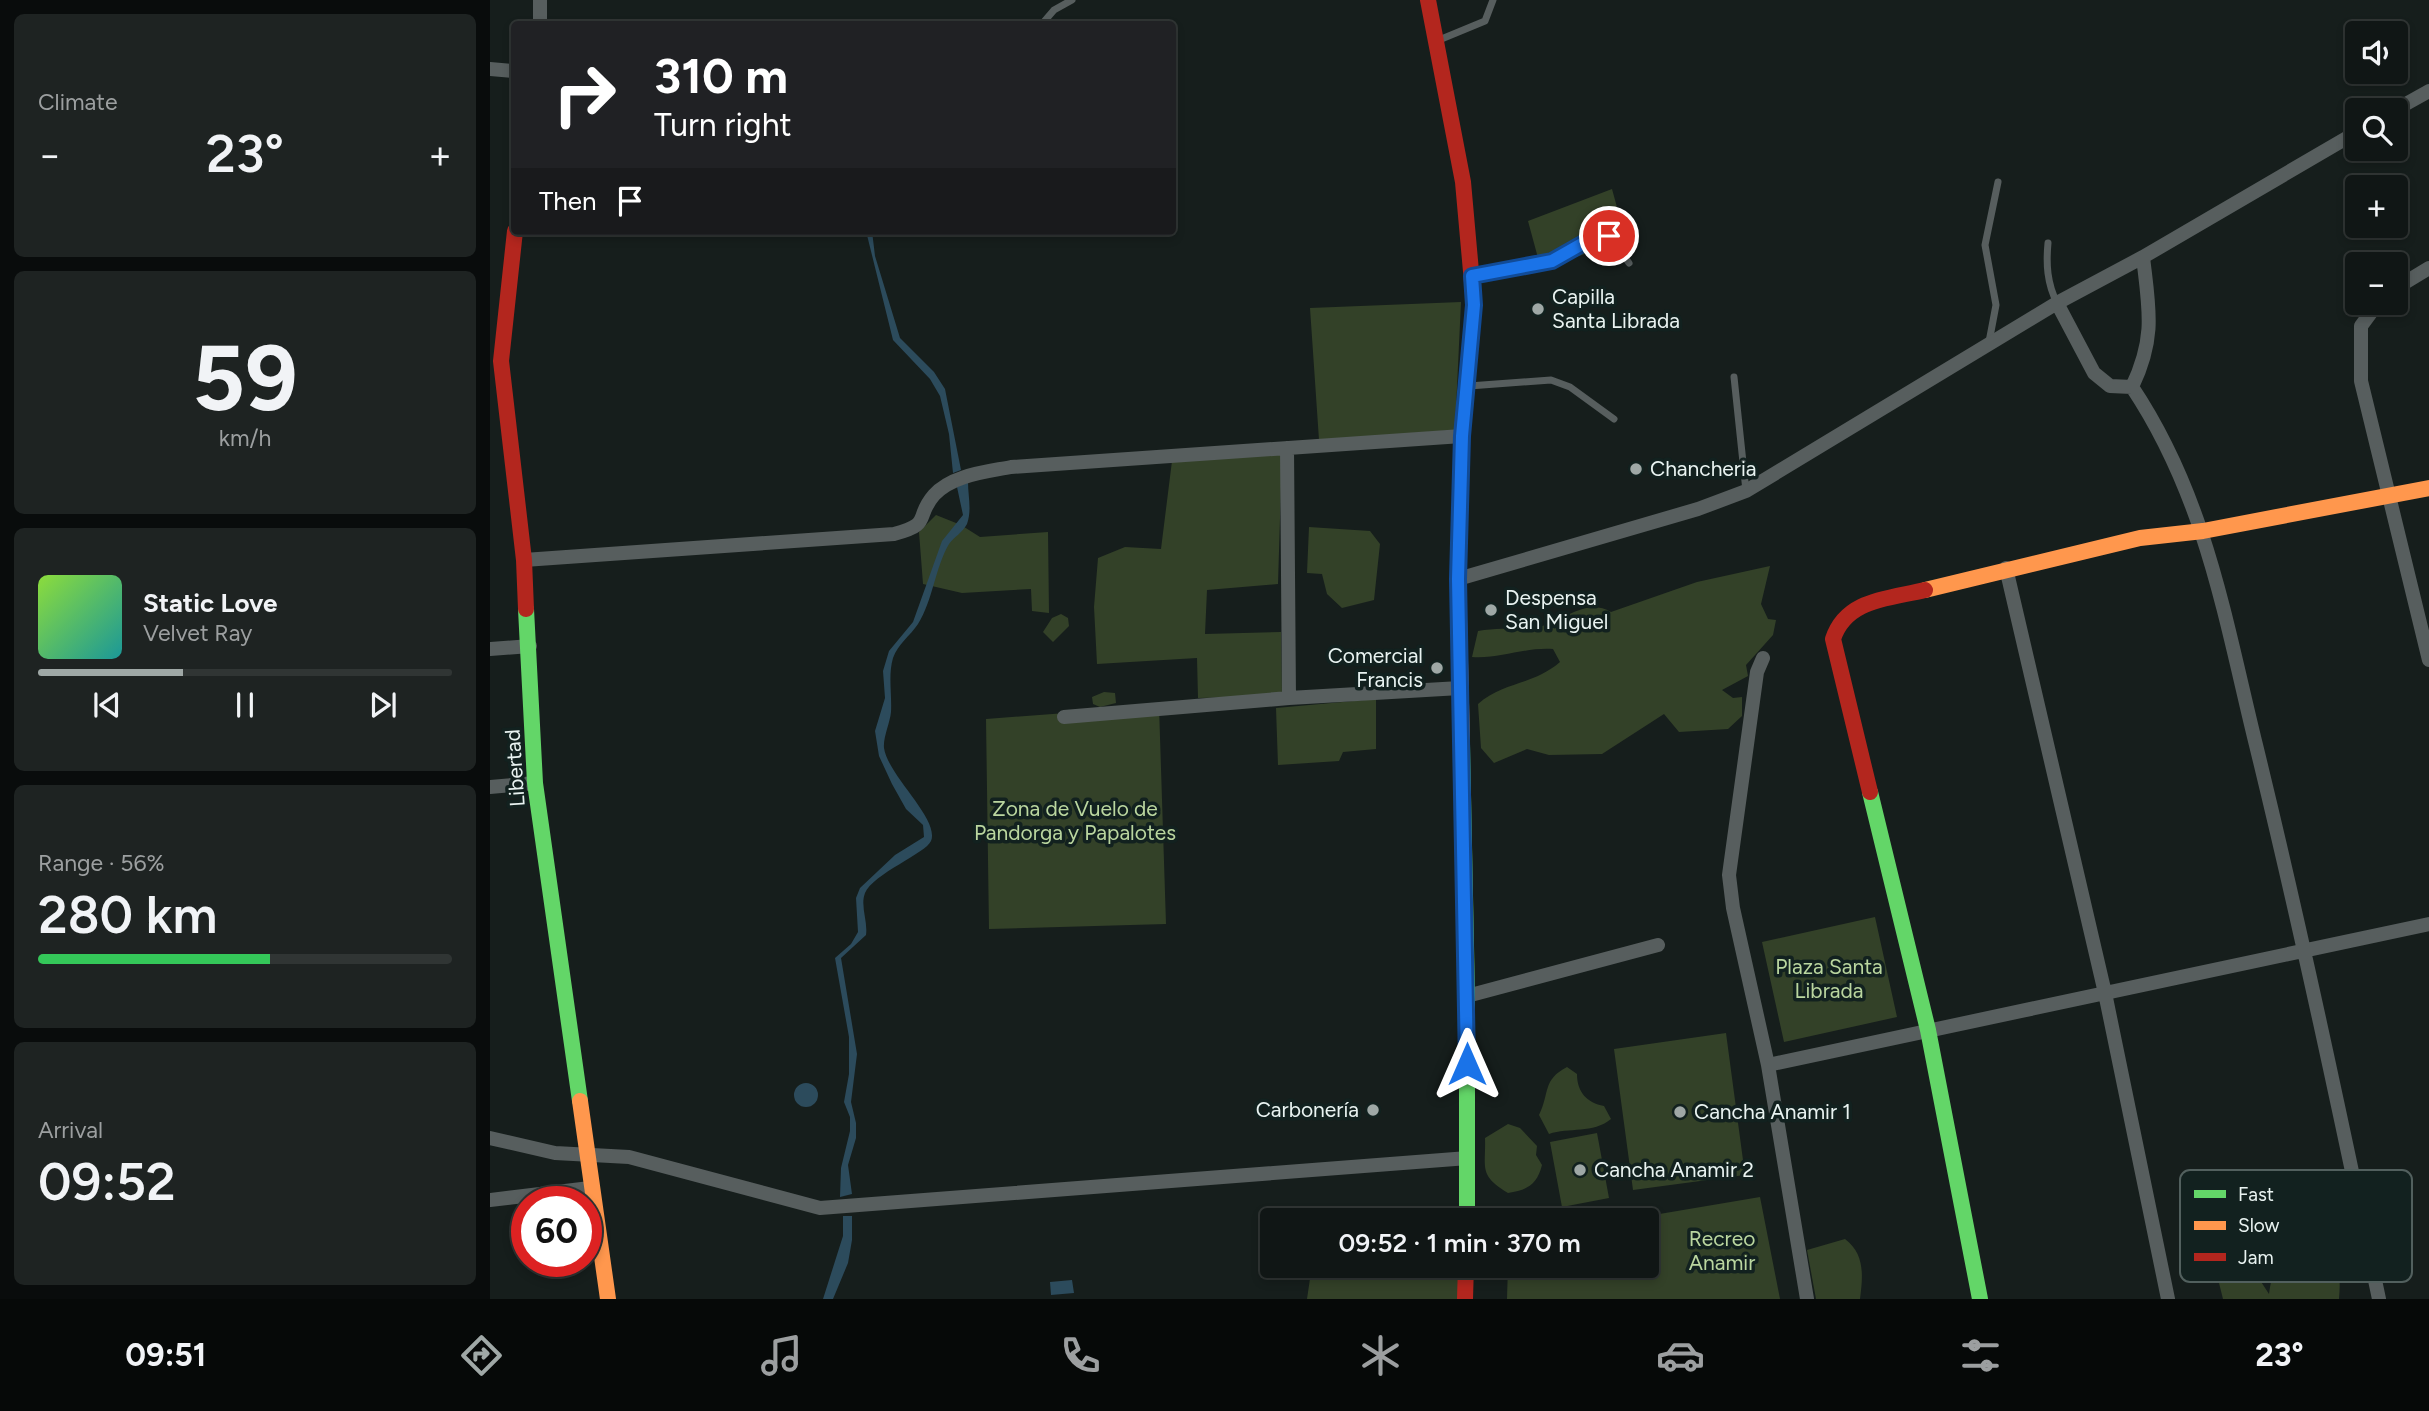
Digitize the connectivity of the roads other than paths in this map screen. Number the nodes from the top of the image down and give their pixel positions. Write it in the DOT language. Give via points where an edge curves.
graph roads {
  1 [pos="540,0"];
  2 [pos="1072,0"];
  3 [pos="1428,0"];
  4 [pos="1493,0"];
  5 [pos="540,21"];
  6 [pos="1045,21"];
  7 [pos="1435,41"];
  8 [pos="490,69"];
  9 [pos="511,71"];
  10 [pos="2429,91"];
  11 [pos="2408,103"];
  12 [pos="2345,139"];
  13 [pos="1998,182"];
  14 [pos="514,235"];
  15 [pos="2048,243"];
  16 [pos="2143,257"];
  17 [pos="1629,263"];
  18 [pos="2429,268"];
  19 [pos="1472,276"];
  20 [pos="2408,281"];
  21 [pos="2057,303"];
  22 [pos="2369,315"];
  23 [pos="1988,346"];
  24 [pos="496,361"];
  25 [pos="1734,377"];
  26 [pos="1468,386"];
  27 [pos="2132,387"];
  28 [pos="1614,419"];
  29 [pos="1462,436"];
  30 [pos="1287,448"];
  31 [pos="2429,487"];
  32 [pos="1746,491"];
  33 [pos="2388,496"];
  34 [pos="2203,531"];
  35 [pos="524,560"];
  36 [pos="2006,568"];
  37 [pos="1458,579"];
  38 [pos="530,646"];
  39 [pos="490,649"];
  40 [pos="1763,658"];
  41 [pos="2429,660"];
  42 [pos="1460,688"];
  43 [pos="1289,698"];
  44 [pos="1064,717"];
  45 [pos="535,783"];
  46 [pos="490,787"];
  47 [pos="2429,924"];
  48 [pos="1658,945"];
  49 [pos="2306,949"];
  50 [pos="2105,993"];
  51 [pos="1467,996"];
  52 [pos="1928,1030"];
  53 [pos="1768,1065"];
  54 [pos="490,1138"];
  55 [pos="586,1153"];
  56 [pos="1468,1158"];
  57 [pos="2352,1170"];
  58 [pos="590,1186"];
  59 [pos="511,1197"];
  60 [pos="490,1200"];
  61 [pos="1467,1208"];
  62 [pos="602,1262"];
  63 [pos="1466,1278"];
  64 [pos="608,1299"];
  65 [pos="1465,1299"];
  66 [pos="1807,1299"];
  67 [pos="1980,1299"];
  68 [pos="2168,1299"];
  1 -- 5 [label="street"];
  2 -- 6 [label="lane"];
  3 -- 7 [label="street"];
  4 -- 7 [label="lane" via="1485,21"];
  7 -- 19 [label="street" via="1464,182"];
  8 -- 9 [label="street"];
  10 -- 11 [label="street"];
  12 -- 16 [label="street"];
  13 -- 23 [label="lane" via="1985,245 1996,305"];
  14 -- 24 [label="street, Libertad"];
  15 -- 21 [label="lane" via="2046,263"];
  16 -- 21 [label="street"];
  16 -- 27 [label="street" via="2151,324"];
  17 -- 19 [label="lane" via="1609,236 1596,236 1552,261"];
  18 -- 20 [label="street"];
  19 -- 26 [label="street"];
  21 -- 23 [label="street"];
  21 -- 27 [label="street" via="2094,373 2110,386"];
  22 -- 33 [label="street" via="2361,326 2361,381"];
  23 -- 32 [label="street"];
  24 -- 35 [label="street, Libertad"];
  25 -- 32 [label="lane"];
  26 -- 28 [label="lane" via="1551,380 1570,387"];
  26 -- 29 [label="street"];
  27 -- 34 [label="street" via="2176,463"];
  29 -- 30 [label="street"];
  29 -- 37 [label="street"];
  30 -- 35 [label="street" via="1011,467 972,475 934,495 923,521 914,529 894,534"];
  30 -- 43 [label="street"];
  31 -- 33 [label="street"];
  32 -- 37 [label="street"];
  33 -- 34 [label="street"];
  33 -- 41 [label="street"];
  34 -- 36 [label="street" via="2140,538"];
  34 -- 49 [label="street"];
  35 -- 38 [label="street, Libertad"];
  36 -- 50 [label="street"];
  36 -- 52 [label="street" via="1852,609 1839,621 1833,639"];
  37 -- 42 [label="street"];
  38 -- 39 [label="street"];
  38 -- 45 [label="street, Libertad"];
  40 -- 53 [label="street" via="1756,672 1729,875 1732,908"];
  42 -- 43 [label="street"];
  42 -- 51 [label="street"];
  43 -- 44 [label="street"];
  45 -- 46 [label="street"];
  45 -- 55 [label="street, Libertad"];
  47 -- 49 [label="street"];
  48 -- 51 [label="street"];
  49 -- 50 [label="street"];
  49 -- 57 [label="street"];
  50 -- 52 [label="street"];
  50 -- 68 [label="street"];
  51 -- 56 [label="street"];
  52 -- 53 [label="street"];
  52 -- 67 [label="street"];
  53 -- 66 [label="street"];
  54 -- 55 [label="street" via="555,1153"];
  55 -- 56 [label="street" via="629,1157 820,1208"];
  55 -- 58 [label="street, Libertad"];
  56 -- 61 [label="street"];
  59 -- 60 [label="street"];
  62 -- 64 [label="street, Libertad"];
  63 -- 65 [label="street"];
}
